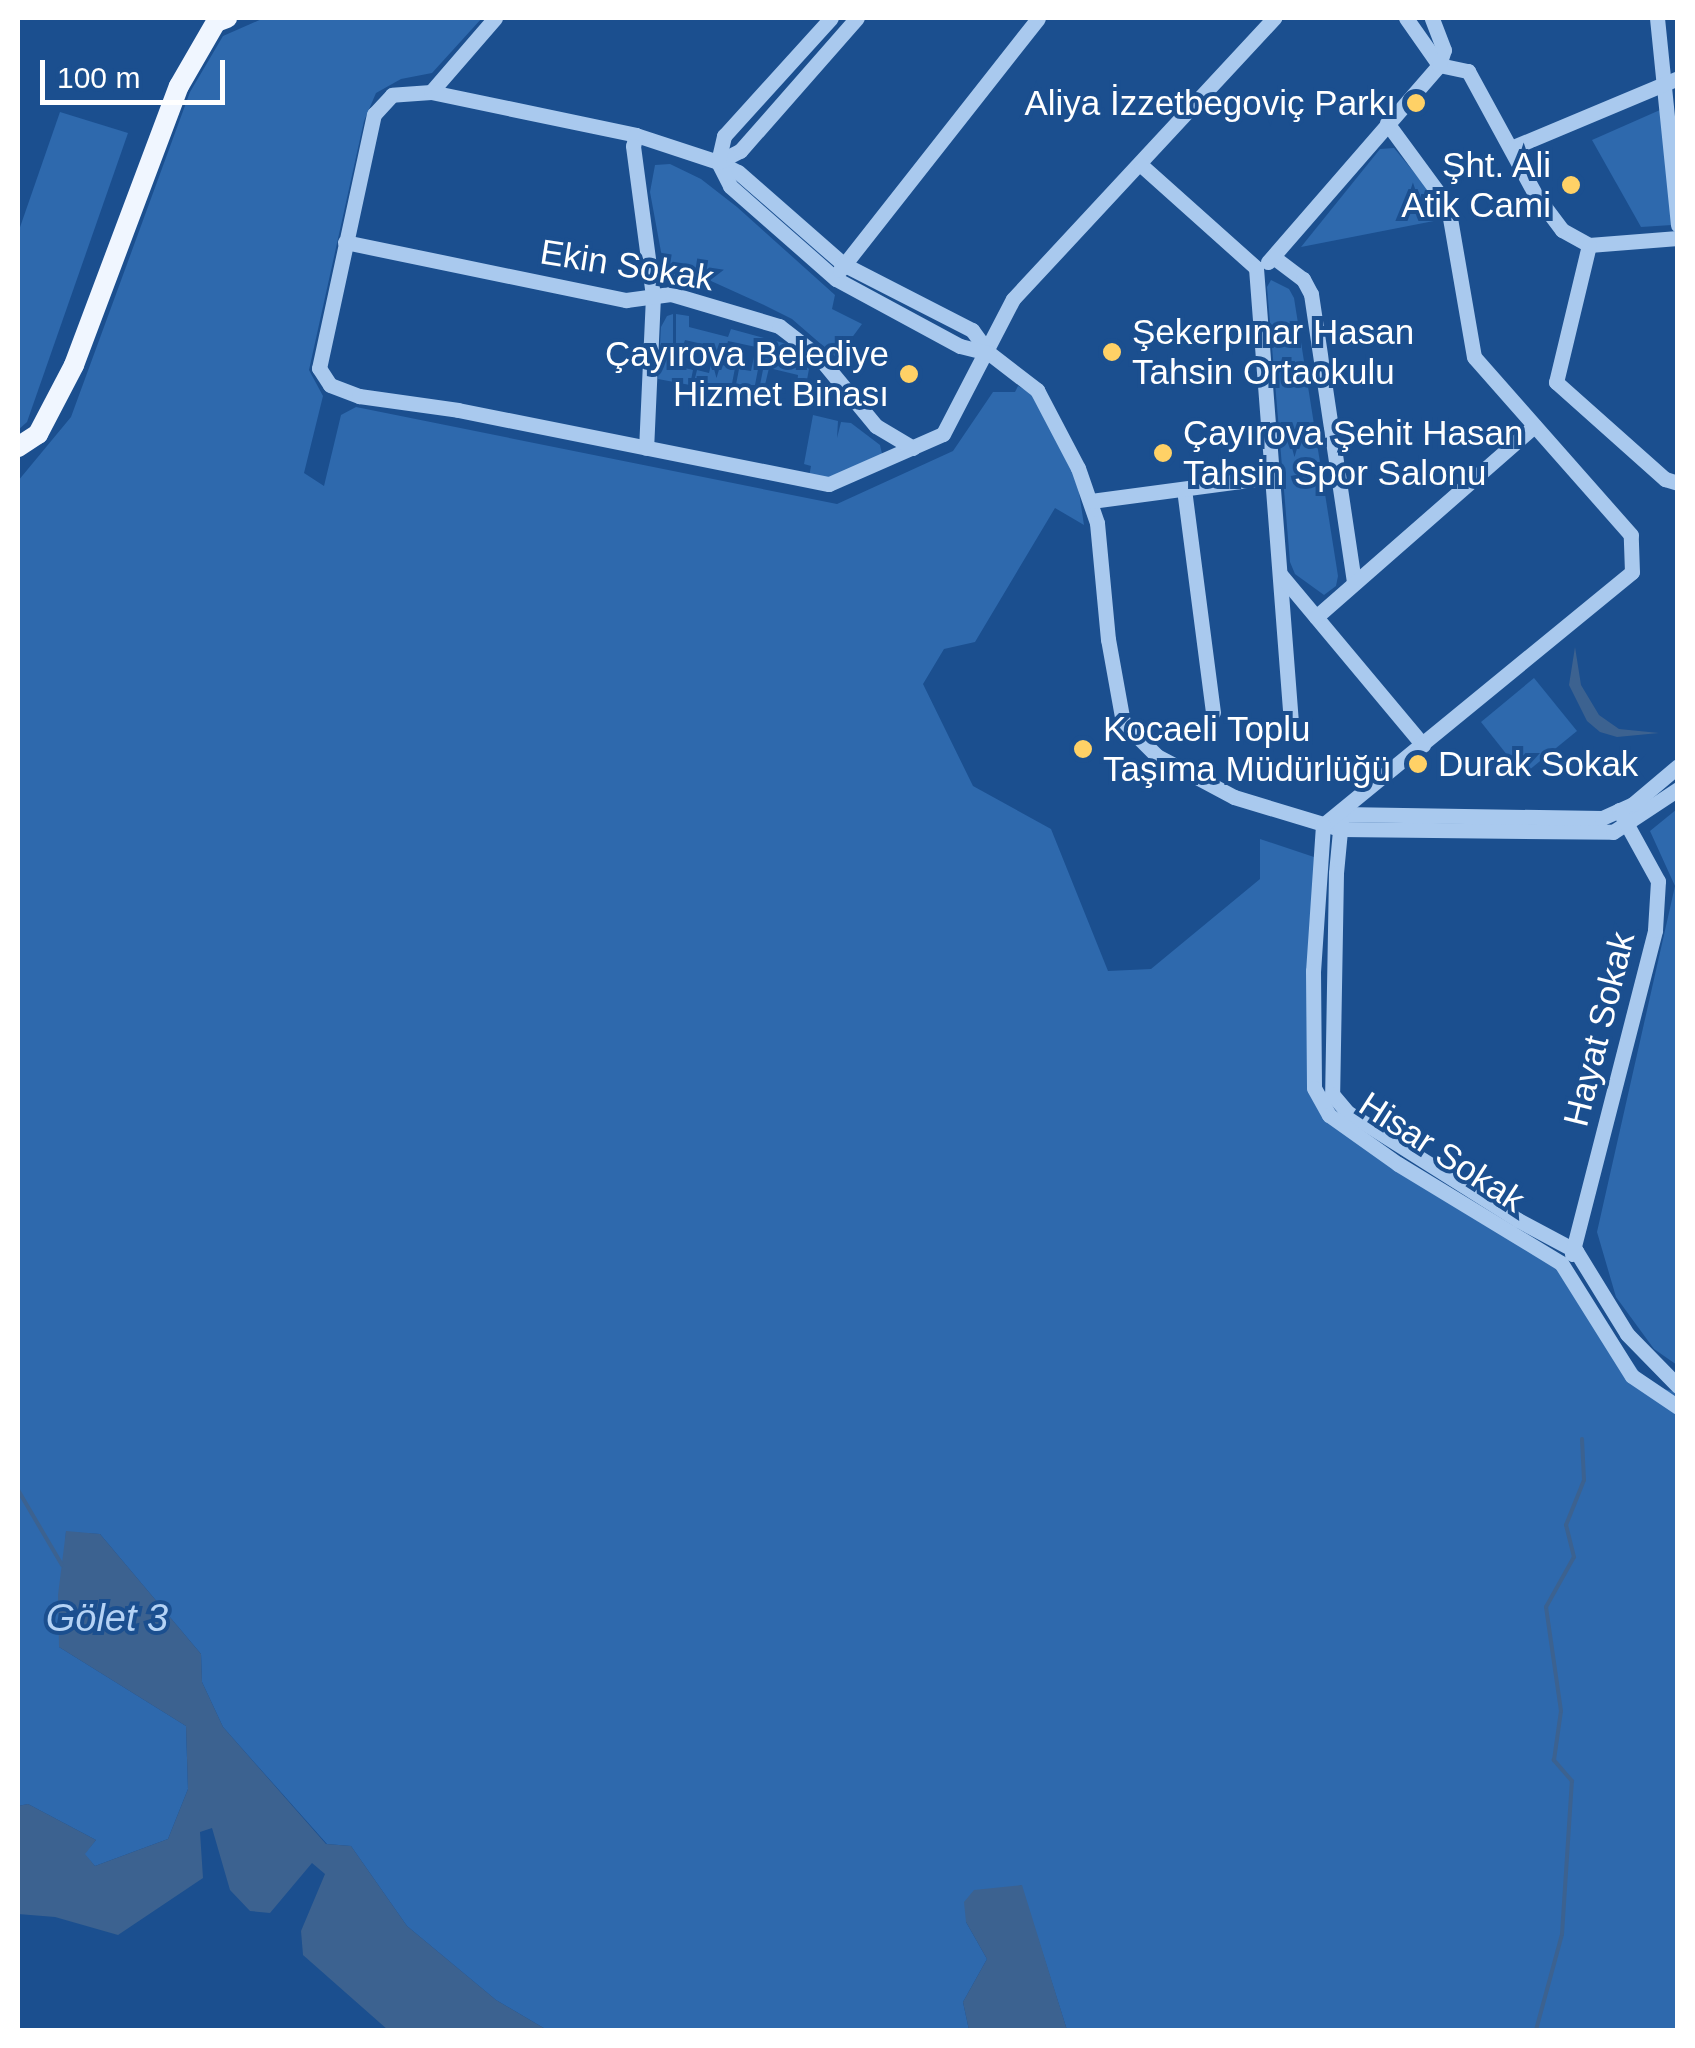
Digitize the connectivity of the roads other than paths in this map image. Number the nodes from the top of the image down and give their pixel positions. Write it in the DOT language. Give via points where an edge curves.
graph roads {
  1 [pos="226,18"];
  2 [pos="494,18"];
  3 [pos="831,18"];
  4 [pos="857,18"];
  5 [pos="1038,18"];
  6 [pos="1274,18"];
  7 [pos="1406,18"];
  8 [pos="1432,18"];
  9 [pos="1657,18"];
  10 [pos="1439,66"];
  11 [pos="1671,81"];
  12 [pos="431,92"];
  13 [pos="1386,123"];
  14 [pos="636,135"];
  15 [pos="1511,148"];
  16 [pos="718,162"];
  17 [pos="1140,165"];
  18 [pos="1678,225"];
  19 [pos="1678,238"];
  20 [pos="345,242"];
  21 [pos="1589,245"];
  22 [pos="1276,259"];
  23 [pos="844,264"];
  24 [pos="1256,268"];
  25 [pos="836,279"];
  26 [pos="652,296"];
  27 [pos="989,353"];
  28 [pos="1534,426"];
  29 [pos="18,447"];
  30 [pos="646,448"];
  31 [pos="913,448"];
  32 [pos="1272,477"];
  33 [pos="1678,483"];
  34 [pos="1184,488"];
  35 [pos="1091,501"];
  36 [pos="1280,574"];
  37 [pos="1354,584"];
  38 [pos="1316,617"];
  39 [pos="1213,712"];
  40 [pos="1291,726"];
  41 [pos="1423,745"];
  42 [pos="1678,766"];
  43 [pos="1678,789"];
  44 [pos="1623,817"];
  45 [pos="1341,821"];
  46 [pos="1323,825"];
  47 [pos="1576,1250"];
  48 [pos="1561,1263"];
  49 [pos="1678,1386"];
  50 [pos="1678,1407"];
  1 -- 29 [label="main road" via="216,22 178,86 74,365 38,434"];
  2 -- 12 [label="street"];
  3 -- 16 [label="street" via="724,136"];
  4 -- 16 [label="street" via="740,151"];
  5 -- 23 [label="street"];
  6 -- 17 [label="street"];
  7 -- 10 [label="street"];
  8 -- 10 [label="street" via="1444,50"];
  9 -- 11 [label="street"];
  10 -- 13 [label="street"];
  10 -- 15 [label="street" via="1468,71"];
  11 -- 15 [label="street"];
  11 -- 18 [label="street"];
  12 -- 14 [label="street"];
  12 -- 20 [label="street" via="392,95 374,114"];
  13 -- 22 [label="street"];
  13 -- 28 [label="street" via="1448,206 1474,357"];
  14 -- 16 [label="street"];
  14 -- 26 [label="street" via="632,146"];
  15 -- 21 [label="street" via="1562,230"];
  16 -- 23 [label="street"];
  16 -- 25 [label="street" via="730,186"];
  17 -- 24 [label="street"];
  17 -- 27 [label="street" via="1013,299"];
  19 -- 21 [label="street"];
  20 -- 26 [label="street, Ekin Sokak" via="626,300"];
  20 -- 30 [label="street" via="319,368 330,385"];
  21 -- 33 [label="street" via="1556,382 1665,479"];
  22 -- 24 [label="street"];
  22 -- 37 [label="street" via="1304,278 1312,294"];
  23 -- 25 [label="street"];
  23 -- 27 [label="street" via="972,330"];
  24 -- 32 [label="street"];
  25 -- 27 [label="street" via="960,346"];
  26 -- 30 [label="street"];
  26 -- 31 [label="street, Ekin Sokak" via="671,294 779,326 818,356 876,426"];
  27 -- 31 [label="street" via="943,434"];
  27 -- 35 [label="street" via="1037,390"];
  28 -- 37 [label="street"];
  28 -- 41 [label="street" via="1630,535 1632,572"];
  30 -- 31 [label="street" via="829,484"];
  32 -- 34 [label="street"];
  32 -- 36 [label="street"];
  34 -- 35 [label="street"];
  34 -- 39 [label="street"];
  35 -- 46 [label="street" via="1123,722 1157,756 1234,797"];
  36 -- 38 [label="street"];
  36 -- 40 [label="street"];
  37 -- 38 [label="street"];
  38 -- 41 [label="street"];
  41 -- 45 [label="street"];
  42 -- 44 [label="street"];
  43 -- 44 [label="street"];
  44 -- 45 [label="street" via="1613,832 1582,834"];
  44 -- 47 [label="street, Hayat Sokak" via="1658,881 1655,930"];
  45 -- 46 [label="street"];
  45 -- 47 [label="street, Hisar Sokak" via="1332,1094 1347,1112"];
  46 -- 48 [label="street, Hisar Sokak" via="1313,970 1314,1088 1329,1114 1398,1164"];
  47 -- 48 [label="street"];
  47 -- 49 [label="street" via="1627,1334"];
  48 -- 50 [label="street, Hisar Sokak" via="1632,1376"];
}
